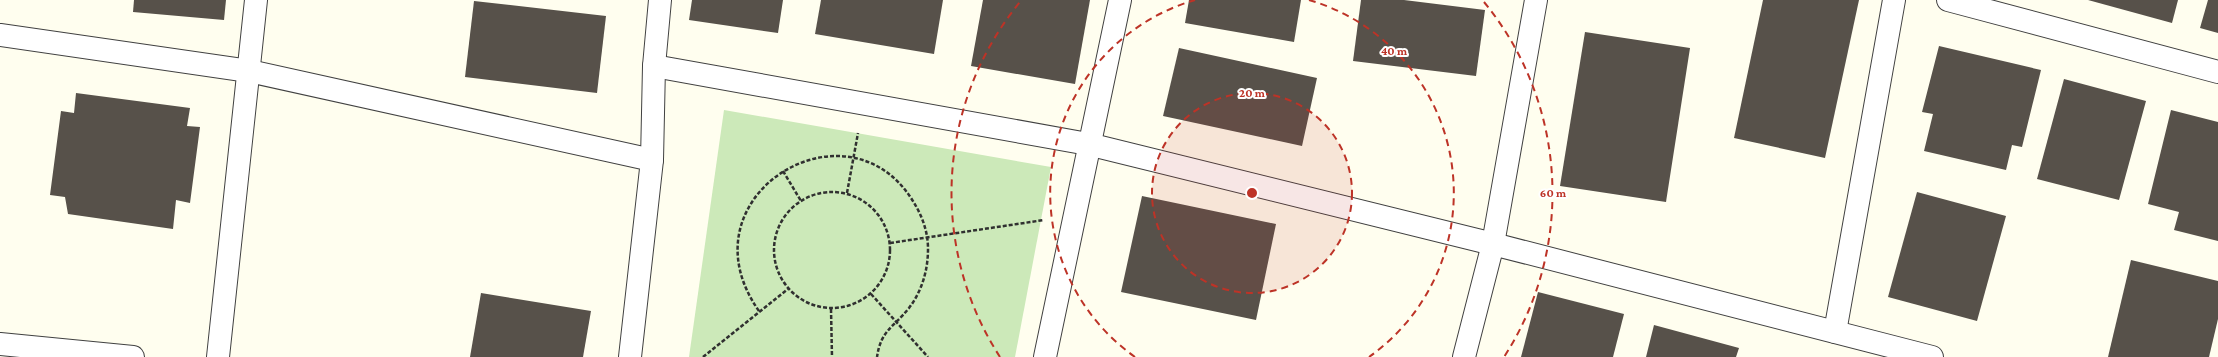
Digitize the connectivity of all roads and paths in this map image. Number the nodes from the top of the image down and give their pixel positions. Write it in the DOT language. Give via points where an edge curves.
graph roads {
  1 [pos="256,0"];
  2 [pos="660,0"];
  3 [pos="1120,0"];
  4 [pos="1536,0"];
  5 [pos="1894,0"];
  6 [pos="1948,0"];
  7 [pos="0,35"];
  8 [pos="654,66"];
  9 [pos="249,71"];
  10 [pos="2218,72"];
  11 [pos="863,105"];
  12 [pos="1088,144"];
  13 [pos="854,158"];
  14 [pos="652,160"];
  15 [pos="782,171"];
  16 [pos="847,193"];
  17 [pos="801,201"];
  18 [pos="1074,214"];
  19 [pos="926,238"];
  20 [pos="890,243"];
  21 [pos="1493,244"];
  22 [pos="788,289"];
  23 [pos="871,294"];
  24 [pos="831,309"];
  25 [pos="759,311"];
  26 [pos="897,321"];
  27 [pos="1835,332"];
  28 [pos="0,344"];
  29 [pos="133,357"];
  30 [pos="218,357"];
  31 [pos="630,357"];
  32 [pos="702,357"];
  33 [pos="832,357"];
  34 [pos="877,357"];
  35 [pos="928,357"];
  36 [pos="1045,357"];
  37 [pos="1464,357"];
  38 [pos="1932,357"];
  1 -- 9 [label="street"];
  2 -- 8 [label="street"];
  3 -- 12 [label="street"];
  4 -- 21 [label="street"];
  5 -- 27 [label="street"];
  6 -- 10 [label="street"];
  7 -- 9 [label="street"];
  8 -- 11 [label="street"];
  8 -- 14 [label="street"];
  9 -- 14 [label="street"];
  9 -- 30 [label="street"];
  11 -- 12 [label="street"];
  11 -- 13 [label="path"];
  12 -- 18 [label="street"];
  12 -- 21 [label="street"];
  13 -- 15 [label="path" via="821,157"];
  13 -- 16 [label="path"];
  13 -- 19 [label="path" via="878,168 905,189 918,210"];
  14 -- 31 [label="street"];
  15 -- 17 [label="path"];
  15 -- 25 [label="path" via="758,193 750,206 742,224 739,241 740,271 744,286"];
  16 -- 17 [label="path" via="827,192"];
  16 -- 20 [label="path" via="866,202 880,215 889,233"];
  17 -- 22 [label="path" via="781,223 774,240 774,259 780,277"];
  18 -- 19 [label="path"];
  18 -- 36 [label="street"];
  19 -- 20 [label="path"];
  19 -- 26 [label="path" via="927,261 920,290 910,307"];
  20 -- 23 [label="path" via="887,272"];
  21 -- 27 [label="street"];
  21 -- 37 [label="street"];
  22 -- 24 [label="path" via="806,303"];
  22 -- 25 [label="path"];
  23 -- 24 [label="path" via="861,302"];
  23 -- 26 [label="path"];
  24 -- 33 [label="path"];
  25 -- 32 [label="path"];
  26 -- 34 [label="path" via="885,332 879,344"];
  26 -- 35 [label="path"];
  27 -- 38 [label="street"];
  28 -- 29 [label="street"];
}
